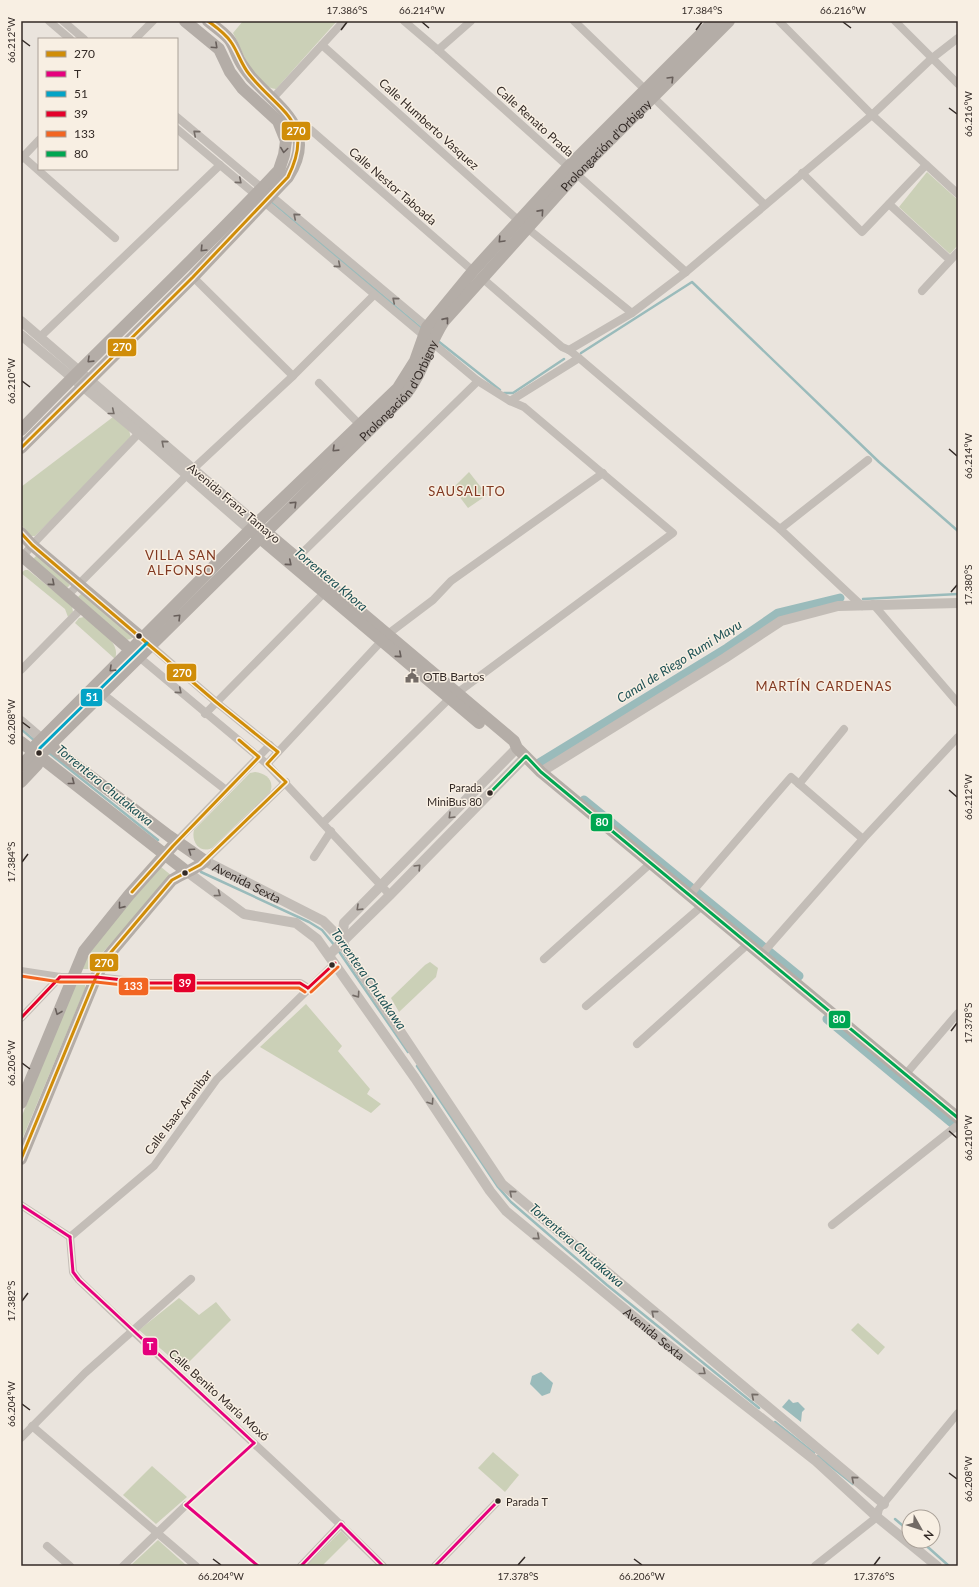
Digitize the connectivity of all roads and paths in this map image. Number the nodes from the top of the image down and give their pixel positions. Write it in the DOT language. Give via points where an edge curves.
graph roads {
  1 [pos="49,21"];
  2 [pos="63,21"];
  3 [pos="153,21"];
  4 [pos="185,21"];
  5 [pos="208,21"];
  6 [pos="344,21"];
  7 [pos="404,21"];
  8 [pos="471,21"];
  9 [pos="574,21"];
  10 [pos="714,21"];
  11 [pos="729,21"];
  12 [pos="779,21"];
  13 [pos="895,21"];
  14 [pos="69,38"];
  15 [pos="83,38"];
  16 [pos="136,38"];
  17 [pos="958,38"];
  18 [pos="322,45"];
  19 [pos="438,50"];
  20 [pos="932,59"];
  21 [pos="958,84"];
  22 [pos="648,94"];
  23 [pos="274,98"];
  24 [pos="872,115"];
  25 [pos="178,119"];
  26 [pos="295,124"];
  27 [pos="178,130"];
  28 [pos="38,141"];
  29 [pos="22,157"];
  30 [pos="220,165"];
  31 [pos="926,165"];
  32 [pos="572,171"];
  33 [pos="802,173"];
  34 [pos="958,194"];
  35 [pos="263,195"];
  36 [pos="889,204"];
  37 [pos="765,205"];
  38 [pos="523,224"];
  39 [pos="115,238"];
  40 [pos="958,252"];
  41 [pos="950,260"];
  42 [pos="686,272"];
  43 [pos="477,274"];
  44 [pos="193,277"];
  45 [pos="922,291"];
  46 [pos="374,295"];
  47 [pos="632,313"];
  48 [pos="21,321"];
  49 [pos="21,335"];
  50 [pos="430,335"];
  51 [pos="40,337"];
  52 [pos="569,350"];
  53 [pos="579,358"];
  54 [pos="75,374"];
  55 [pos="293,376"];
  56 [pos="478,381"];
  57 [pos="85,383"];
  58 [pos="319,383"];
  59 [pos="510,401"];
  60 [pos="360,425"];
  61 [pos="21,430"];
  62 [pos="142,430"];
  63 [pos="21,448"];
  64 [pos="868,460"];
  65 [pos="190,472"];
  66 [pos="603,473"];
  67 [pos="780,529"];
  68 [pos="258,531"];
  69 [pos="21,533"];
  70 [pos="32,545"];
  71 [pos="22,557"];
  72 [pos="298,557"];
  73 [pos="78,584"];
  74 [pos="324,593"];
  75 [pos="67,596"];
  76 [pos="958,602"];
  77 [pos="873,604"];
  78 [pos="862,606"];
  79 [pos="82,608"];
  80 [pos="385,637"];
  81 [pos="147,642"];
  82 [pos="135,654"];
  83 [pos="21,670"];
  84 [pos="97,690"];
  85 [pos="453,696"];
  86 [pos="216,702"];
  87 [pos="958,703"];
  88 [pos="205,714"];
  89 [pos="21,722"];
  90 [pos="844,729"];
  91 [pos="958,737"];
  92 [pos="21,742"];
  93 [pos="270,745"];
  94 [pos="42,747"];
  95 [pos="278,752"];
  96 [pos="522,752"];
  97 [pos="259,756"];
  98 [pos="267,764"];
  99 [pos="21,766"];
  100 [pos="541,772"];
  101 [pos="21,782"];
  102 [pos="286,782"];
  103 [pos="799,784"];
  104 [pos="226,790"];
  105 [pos="323,823"];
  106 [pos="331,831"];
  107 [pos="863,839"];
  108 [pos="171,848"];
  109 [pos="314,858"];
  110 [pos="652,863"];
  111 [pos="197,866"];
  112 [pos="382,886"];
  113 [pos="390,895"];
  114 [pos="691,896"];
  115 [pos="702,906"];
  116 [pos="748,944"];
  117 [pos="336,947"];
  118 [pos="761,955"];
  119 [pos="544,959"];
  120 [pos="335,963"];
  121 [pos="21,971"];
  122 [pos="73,976"];
  123 [pos="60,977"];
  124 [pos="96,977"];
  125 [pos="308,988"];
  126 [pos="586,1006"];
  127 [pos="958,1012"];
  128 [pos="21,1018"];
  129 [pos="637,1044"];
  130 [pos="415,1062"];
  131 [pos="905,1074"];
  132 [pos="21,1103"];
  133 [pos="958,1118"];
  134 [pos="958,1125"];
  135 [pos="21,1159"];
  136 [pos="21,1205"];
  137 [pos="832,1225"];
  138 [pos="70,1238"];
  139 [pos="191,1279"];
  140 [pos="132,1331"];
  141 [pos="764,1413"];
  142 [pos="958,1413"];
  143 [pos="32,1426"];
  144 [pos="21,1438"];
  145 [pos="498,1501"];
  146 [pos="186,1505"];
  147 [pos="880,1510"];
  148 [pos="341,1524"];
  149 [pos="158,1533"];
  150 [pos="47,1546"];
  151 [pos="70,1566"];
  152 [pos="123,1566"];
  153 [pos="196,1566"];
  154 [pos="301,1566"];
  155 [pos="384,1566"];
  156 [pos="435,1566"];
  157 [pos="815,1566"];
  158 [pos="937,1566"];
  1 -- 14 [label="street"];
  2 -- 15 [label="street"];
  3 -- 16 [label="street"];
  4 -- 35 [label="main road, one-way" via="219,49 230,72 242,88 278,121 286,141 284,155"];
  5 -- 23 [label="main road" via="230,40 252,78"];
  6 -- 18 [label="street"];
  7 -- 19 [label="street, Calle Renato Prada"];
  8 -- 19 [label="street"];
  9 -- 22 [label="street"];
  10 -- 22 [label="main road, Prolongación d'Orbigny"];
  22 -- 11 [label="main road, Prolongación d'Orbigny, one-way"];
  12 -- 24 [label="street"];
  13 -- 20 [label="street"];
  17 -- 20 [label="street"];
  18 -- 23 [label="street"];
  18 -- 38 [label="street, Calle Humberto Vasquez"];
  19 -- 32 [label="street, Calle Renato Prada"];
  20 -- 21 [label="street"];
  20 -- 24 [label="street"];
  22 -- 32 [label="main road, Prolongación d'Orbigny"];
  22 -- 37 [label="street"];
  23 -- 26 [label="main road"];
  24 -- 31 [label="street"];
  24 -- 33 [label="street"];
  35 -- 25 [label="street, one-way"];
  26 -- 35 [label="main road" via="299,148 296,164 288,177"];
  26 -- 43 [label="street, Calle Nestor Taboada" via="311,130"];
  27 -- 30 [label="street"];
  28 -- 29 [label="street"];
  29 -- 39 [label="street"];
  30 -- 35 [label="street, one-way"];
  30 -- 51 [label="street"];
  31 -- 34 [label="street"];
  31 -- 36 [label="street"];
  32 -- 38 [label="main road, Prolongación d'Orbigny"];
  32 -- 42 [label="street, Calle Renato Prada"];
  33 -- 36 [label="street" via="862,232"];
  33 -- 37 [label="street"];
  35 -- 44 [label="main road"];
  35 -- 46 [label="street, one-way"];
  50 -- 35 [label="street, one-way"];
  35 -- 54 [label="main road, one-way"];
  36 -- 41 [label="street"];
  37 -- 42 [label="street"];
  38 -- 43 [label="main road, Prolongación d'Orbigny"];
  38 -- 47 [label="street, Calle Humberto Vasquez"];
  40 -- 41 [label="street"];
  41 -- 45 [label="street"];
  42 -- 47 [label="street"];
  43 -- 50 [label="main road, Prolongación d'Orbigny" via="444,322"];
  43 -- 52 [label="street, Calle Nestor Taboada" via="562,347"];
  44 -- 55 [label="street"];
  44 -- 57 [label="main road"];
  46 -- 50 [label="street"];
  46 -- 55 [label="street"];
  47 -- 52 [label="street"];
  48 -- 51 [label="street, Avenida Franz Tamayo"];
  49 -- 54 [label="street, Avenida Franz Tamayo"];
  50 -- 56 [label="street"];
  50 -- 60 [label="main road, Prolongación d'Orbigny" via="404,380"];
  68 -- 50 [label="main road, Prolongación d'Orbigny, one-way" via="406,394 421,372"];
  51 -- 54 [label="street, Avenida Franz Tamayo"];
  52 -- 53 [label="street, Calle Nestor Taboada"];
  53 -- 59 [label="street"];
  53 -- 67 [label="street, Calle Nestor Taboada"];
  54 -- 57 [label="street, Avenida Franz Tamayo"];
  54 -- 61 [label="main road"];
  55 -- 65 [label="street"];
  56 -- 59 [label="street"];
  56 -- 72 [label="street"];
  57 -- 62 [label="street, Avenida Franz Tamayo"];
  57 -- 63 [label="main road"];
  58 -- 60 [label="street"];
  59 -- 66 [label="street" via="524,407"];
  60 -- 68 [label="main road, Prolongación d'Orbigny, one-way"];
  62 -- 65 [label="street, Avenida Franz Tamayo"];
  62 -- 70 [label="street"];
  64 -- 67 [label="street"];
  65 -- 68 [label="street, Avenida Franz Tamayo"];
  65 -- 73 [label="street"];
  66 -- 80 [label="street" via="451,582 433,600"];
  66 -- 85 [label="street" via="673,534"];
  67 -- 78 [label="street, Calle Nestor Taboada"];
  68 -- 72 [label="main road, Avenida Franz Tamayo"];
  68 -- 74 [label="main road, Avenida Franz Tamayo, one-way"];
  68 -- 81 [label="main road, Prolongación d'Orbigny"];
  69 -- 70 [label="main road"];
  70 -- 71 [label="street"];
  70 -- 73 [label="main road"];
  71 -- 75 [label="main road, one-way"];
  72 -- 80 [label="main road, Avenida Franz Tamayo"];
  73 -- 75 [label="street"];
  73 -- 81 [label="main road"];
  74 -- 80 [label="main road, Avenida Franz Tamayo"];
  74 -- 86 [label="street"];
  75 -- 79 [label="main road"];
  76 -- 77 [label="street"];
  77 -- 78 [label="street"];
  77 -- 87 [label="street"];
  78 -- 100 [label="street" via="838,606 781,621"];
  79 -- 82 [label="main road"];
  79 -- 83 [label="street"];
  80 -- 85 [label="main road, Avenida Franz Tamayo"];
  80 -- 95 [label="street"];
  81 -- 82 [label="main road, Prolongación d'Orbigny"];
  81 -- 86 [label="street"];
  82 -- 84 [label="main road, Prolongación d'Orbigny"];
  82 -- 88 [label="street, one-way"];
  84 -- 94 [label="main road, Prolongación d'Orbigny"];
  84 -- 104 [label="street"];
  85 -- 96 [label="main road, Avenida Franz Tamayo" via="510,747"];
  85 -- 105 [label="street"];
  86 -- 88 [label="street"];
  86 -- 93 [label="street"];
  88 -- 97 [label="street"];
  89 -- 94 [label="street, Avenida Sexta"];
  90 -- 103 [label="street"];
  91 -- 107 [label="street"];
  92 -- 94 [label="main road, Avenida Sexta"];
  93 -- 95 [label="street"];
  93 -- 97 [label="street"];
  94 -- 99 [label="main road"];
  94 -- 101 [label="main road"];
  94 -- 108 [label="main road, Avenida Sexta"];
  94 -- 108 [label="main road, Avenida Sexta, one-way"];
  95 -- 98 [label="street"];
  96 -- 100 [label="main road, Avenida Franz Tamayo"];
  96 -- 112 [label="street, one-way"];
  113 -- 96 [label="street, one-way"];
  97 -- 98 [label="street"];
  97 -- 104 [label="street"];
  98 -- 102 [label="street"];
  100 -- 110 [label="main road, Avenida Franz Tamayo"];
  102 -- 105 [label="street"];
  102 -- 111 [label="street"];
  103 -- 107 [label="street"];
  103 -- 114 [label="street" via="791,777"];
  104 -- 108 [label="street"];
  105 -- 106 [label="street"];
  106 -- 109 [label="street"];
  106 -- 112 [label="street"];
  107 -- 118 [label="street"];
  111 -- 108 [label="main road, Avenida Sexta, one-way"];
  108 -- 111 [label="main road, Avenida Sexta"];
  108 -- 122 [label="main road, one-way" via="84,951"];
  110 -- 114 [label="main road, Avenida Franz Tamayo"];
  110 -- 119 [label="street"];
  111 -- 117 [label="street, Avenida Sexta" via="323,921"];
  111 -- 117 [label="street, Avenida Sexta, one-way" via="244,914 296,923 317,939"];
  111 -- 124 [label="main road" via="172,880 107,957"];
  112 -- 113 [label="street"];
  112 -- 117 [label="street, one-way" via="344,924"];
  113 -- 117 [label="street"];
  114 -- 115 [label="main road, Avenida Franz Tamayo"];
  115 -- 116 [label="main road, Avenida Franz Tamayo"];
  115 -- 126 [label="street"];
  116 -- 118 [label="main road, Avenida Franz Tamayo"];
  116 -- 129 [label="street"];
  117 -- 120 [label="street, Avenida Sexta"];
  117 -- 130 [label="street, Avenida Sexta" via="346,950"];
  118 -- 131 [label="main road, Avenida Franz Tamayo"];
  120 -- 125 [label="street, Calle Isaac Aranibar"];
  120 -- 130 [label="street, Avenida Sexta, one-way"];
  121 -- 123 [label="street"];
  122 -- 123 [label="street"];
  122 -- 124 [label="street"];
  122 -- 132 [label="main road, one-way"];
  123 -- 128 [label="street"];
  124 -- 125 [label="street" via="150,983 300,983"];
  124 -- 135 [label="main road"];
  125 -- 138 [label="street, Calle Isaac Aranibar" via="217,1079 154,1166"];
  127 -- 131 [label="street"];
  141 -- 130 [label="street, Avenida Sexta, one-way" via="502,1184"];
  130 -- 141 [label="street, Avenida Sexta, one-way" via="490,1191 506,1210 668,1345"];
  131 -- 133 [label="main road, Avenida Franz Tamayo"];
  134 -- 137 [label="street"];
  136 -- 138 [label="street"];
  138 -- 140 [label="street, Calle Benito María Moxó" via="73,1272"];
  139 -- 140 [label="street"];
  140 -- 143 [label="street"];
  140 -- 148 [label="street, Calle Benito María Moxó"];
  147 -- 141 [label="street, Avenida Sexta, one-way"];
  141 -- 147 [label="street, Avenida Sexta" via="816,1461"];
  142 -- 147 [label="street"];
  143 -- 144 [label="street"];
  143 -- 149 [label="street"];
  145 -- 156 [label="street"];
  146 -- 149 [label="street"];
  147 -- 157 [label="street"];
  147 -- 158 [label="street, Avenida Sexta"];
  148 -- 154 [label="street"];
  148 -- 155 [label="street, Calle Benito María Moxó"];
  149 -- 152 [label="street"];
  149 -- 153 [label="street"];
  150 -- 151 [label="street"];
}
